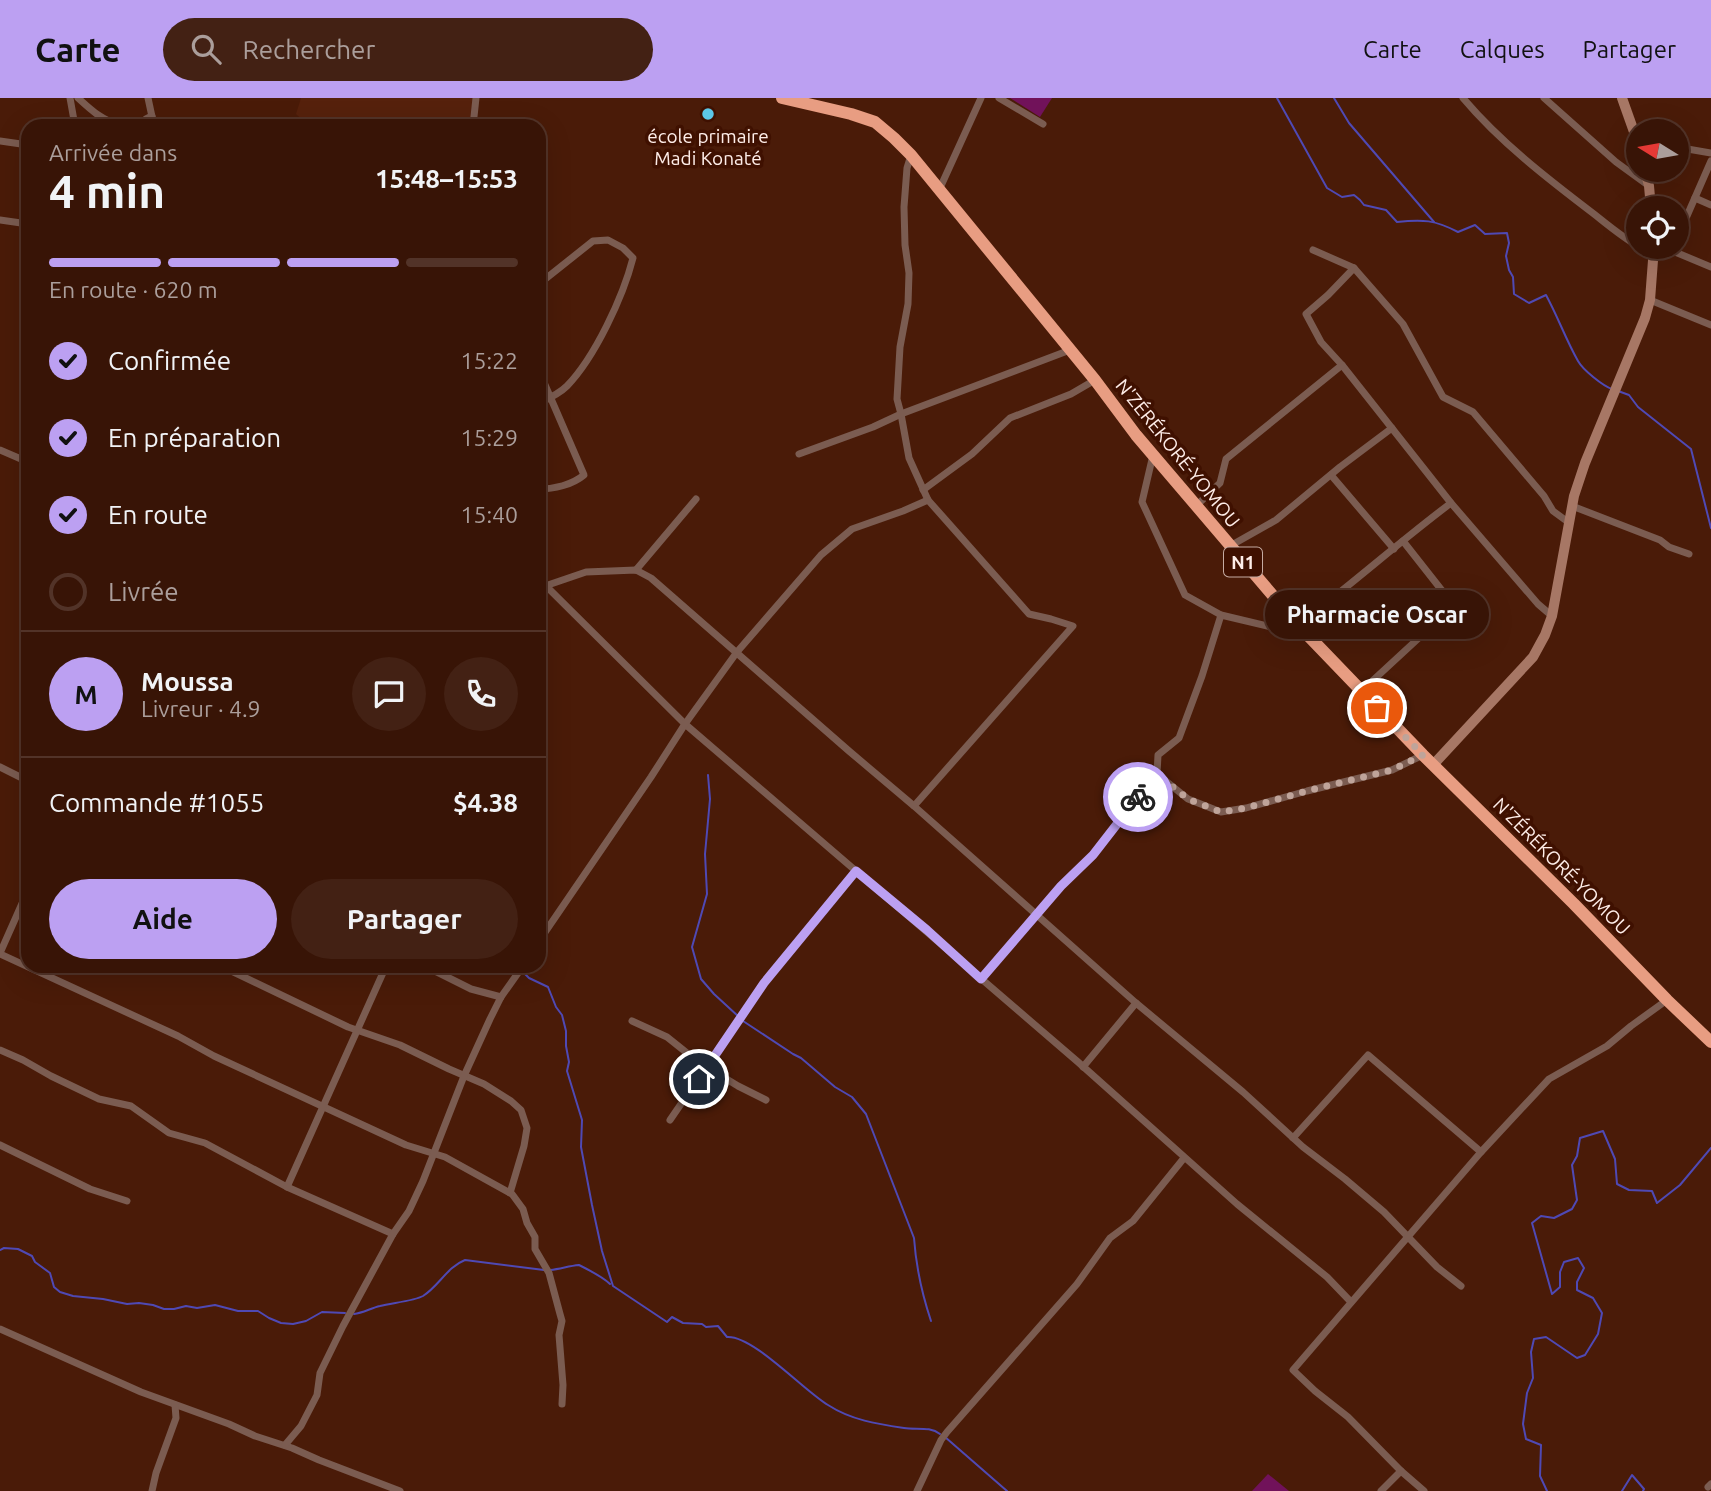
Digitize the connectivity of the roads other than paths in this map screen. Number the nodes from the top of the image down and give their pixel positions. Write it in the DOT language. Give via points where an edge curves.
graph roads {
  1 [pos="70,98"];
  2 [pos="78,98"];
  3 [pos="148,98"];
  4 [pos="476,98"];
  5 [pos="782,98"];
  6 [pos="981,98"];
  7 [pos="999,98"];
  8 [pos="1463,98"];
  9 [pos="1544,98"];
  10 [pos="1622,98"];
  11 [pos="821,103"];
  12 [pos="152,116"];
  13 [pos="74,119"];
  14 [pos="104,119"];
  15 [pos="146,119"];
  16 [pos="153,119"];
  17 [pos="474,119"];
  18 [pos="1629,119"];
  19 [pos="1043,124"];
  20 [pos="0,141"];
  21 [pos="21,144"];
  22 [pos="1689,149"];
  23 [pos="1711,153"];
  24 [pos="911,155"];
  25 [pos="1711,161"];
  26 [pos="1648,182"];
  27 [pos="1649,186"];
  28 [pos="940,188"];
  29 [pos="1650,196"];
  30 [pos="1695,198"];
  31 [pos="1711,205"];
  32 [pos="1689,212"];
  33 [pos="0,220"];
  34 [pos="21,223"];
  35 [pos="1626,237"];
  36 [pos="1313,250"];
  37 [pos="1689,257"];
  38 [pos="1656,259"];
  39 [pos="1711,267"];
  40 [pos="1354,268"];
  41 [pos="546,278"];
  42 [pos="1650,300"];
  43 [pos="1711,325"];
  44 [pos="1070,350"];
  45 [pos="1342,365"];
  46 [pos="1095,380"];
  47 [pos="546,389"];
  48 [pos="550,398"];
  49 [pos="546,400"];
  50 [pos="901,414"];
  51 [pos="1392,428"];
  52 [pos="0,450"];
  53 [pos="800,454"];
  54 [pos="1153,455"];
  55 [pos="21,459"];
  56 [pos="1331,475"];
  57 [pos="546,489"];
  58 [pos="923,490"];
  59 [pos="696,499"];
  60 [pos="928,500"];
  61 [pos="1451,503"];
  62 [pos="1196,506"];
  63 [pos="1572,506"];
  64 [pos="1568,522"];
  65 [pos="1403,541"];
  66 [pos="1230,546"];
  67 [pos="1394,549"];
  68 [pos="1689,554"];
  69 [pos="636,570"];
  70 [pos="546,584"];
  71 [pos="546,591"];
  72 [pos="1221,615"];
  73 [pos="1552,617"];
  74 [pos="1298,625"];
  75 [pos="1310,636"];
  76 [pos="737,652"];
  77 [pos="1362,692"];
  78 [pos="685,724"];
  79 [pos="1423,755"];
  80 [pos="1433,765"];
  81 [pos="0,766"];
  82 [pos="1157,774"];
  83 [pos="21,777"];
  84 [pos="914,806"];
  85 [pos="856,871"];
  86 [pos="21,906"];
  87 [pos="1037,914"];
  88 [pos="546,931"];
  89 [pos="0,954"];
  90 [pos="21,964"];
  91 [pos="41,973"];
  92 [pos="236,973"];
  93 [pos="383,973"];
  94 [pos="439,973"];
  95 [pos="518,973"];
  96 [pos="981,979"];
  97 [pos="501,998"];
  98 [pos="1667,1000"];
  99 [pos="1136,1003"];
  100 [pos="632,1021"];
  101 [pos="357,1030"];
  102 [pos="1711,1042"];
  103 [pos="0,1050"];
  104 [pos="707,1067"];
  105 [pos="1083,1067"];
  106 [pos="464,1076"];
  107 [pos="766,1100"];
  108 [pos="323,1107"];
  109 [pos="670,1120"];
  110 [pos="1293,1138"];
  111 [pos="0,1145"];
  112 [pos="1480,1152"];
  113 [pos="433,1154"];
  114 [pos="1185,1158"];
  115 [pos="287,1187"];
  116 [pos="510,1193"];
  117 [pos="127,1200"];
  118 [pos="393,1234"];
  119 [pos="1409,1236"];
  120 [pos="1461,1286"];
  121 [pos="1351,1302"];
  122 [pos="0,1329"];
  123 [pos="562,1404"];
  124 [pos="175,1405"];
  125 [pos="285,1445"];
  126 [pos="1401,1471"];
  127 [pos="152,1491"];
  128 [pos="400,1491"];
  129 [pos="917,1491"];
  130 [pos="1381,1491"];
  131 [pos="1424,1491"];
  1 -- 13 [label="street"];
  2 -- 14 [label="street"];
  3 -- 12 [label="street"];
  4 -- 17 [label="street"];
  5 -- 11 [label="highway, N'ZÉRÉKORÉ-YOMOU / N1"];
  6 -- 28 [label="street"];
  7 -- 19 [label="street"];
  8 -- 35 [label="street" via="1563,191"];
  9 -- 27 [label="street"];
  10 -- 18 [label="street"];
  11 -- 24 [label="highway, N'ZÉRÉKORÉ-YOMOU / N1" via="874,122"];
  12 -- 15 [label="street"];
  12 -- 16 [label="street"];
  20 -- 21 [label="street"];
  22 -- 23 [label="street"];
  24 -- 28 [label="highway, N'ZÉRÉKORÉ-YOMOU / N1"];
  24 -- 50 [label="street" via="904,207 909,272 897,399"];
  25 -- 30 [label="street"];
  26 -- 27 [label="street"];
  27 -- 29 [label="street"];
  28 -- 44 [label="highway, N'ZÉRÉKORÉ-YOMOU / N1"];
  30 -- 31 [label="street"];
  30 -- 32 [label="street"];
  33 -- 34 [label="street"];
  36 -- 40 [label="street"];
  37 -- 39 [label="street"];
  38 -- 42 [label="street"];
  40 -- 45 [label="street" via="1307,314 1321,342"];
  40 -- 64 [label="street" via="1403,324 1443,397 1473,412 1553,511"];
  41 -- 48 [label="street" via="593,241 608,240 633,258 617,304 584,365"];
  42 -- 43 [label="street"];
  42 -- 63 [label="street"];
  44 -- 46 [label="highway, N'ZÉRÉKORÉ-YOMOU / N1"];
  44 -- 50 [label="street"];
  45 -- 51 [label="street"];
  45 -- 62 [label="street" via="1226,459 1220,483"];
  46 -- 54 [label="highway, N'ZÉRÉKORÉ-YOMOU / N1"];
  46 -- 58 [label="street" via="1010,418 953,470"];
  47 -- 48 [label="street"];
  48 -- 49 [label="street"];
  48 -- 57 [label="street" via="584,475"];
  50 -- 53 [label="street"];
  50 -- 58 [label="street" via="909,458"];
  51 -- 56 [label="street"];
  51 -- 61 [label="street"];
  52 -- 55 [label="street"];
  54 -- 62 [label="highway, N'ZÉRÉKORÉ-YOMOU / N1"];
  54 -- 72 [label="street" via="1142,502 1185,595"];
  56 -- 66 [label="street" via="1276,520"];
  56 -- 67 [label="street"];
  58 -- 60 [label="street"];
  59 -- 69 [label="street"];
  60 -- 76 [label="street" via="852,529 821,555"];
  60 -- 84 [label="street" via="1029,614 1073,626"];
  61 -- 65 [label="street"];
  61 -- 73 [label="street"];
  62 -- 66 [label="highway, N'ZÉRÉKORÉ-YOMOU / N1"];
  63 -- 64 [label="street"];
  63 -- 68 [label="street"];
  64 -- 73 [label="street"];
  65 -- 67 [label="street"];
  65 -- 77 [label="street" via="1451,603 1448,611"];
  66 -- 74 [label="highway, N'ZÉRÉKORÉ-YOMOU / N1"];
  67 -- 74 [label="street"];
  69 -- 70 [label="street" via="586,572"];
  69 -- 76 [label="street"];
  71 -- 78 [label="street"];
  72 -- 75 [label="street"];
  72 -- 82 [label="street" via="1179,738 1158,755"];
  73 -- 80 [label="street" via="1533,657"];
  74 -- 75 [label="highway, N'ZÉRÉKORÉ-YOMOU / N1"];
  75 -- 77 [label="highway, N'ZÉRÉKORÉ-YOMOU / N1"];
  76 -- 78 [label="street"];
  76 -- 84 [label="street"];
  77 -- 79 [label="highway, N'ZÉRÉKORÉ-YOMOU / N1"];
  78 -- 85 [label="street"];
  78 -- 88 [label="street"];
  79 -- 80 [label="highway, N'ZÉRÉKORÉ-YOMOU / N1"];
  79 -- 82 [label="street" via="1392,770 1221,812 1188,799"];
  80 -- 98 [label="highway, N'ZÉRÉKORÉ-YOMOU / N1"];
  81 -- 83 [label="street"];
  82 -- 87 [label="street" via="1093,855"];
  84 -- 87 [label="street"];
  85 -- 96 [label="street"];
  85 -- 104 [label="street" via="764,983"];
  86 -- 89 [label="street"];
  87 -- 96 [label="street"];
  87 -- 99 [label="street"];
  89 -- 90 [label="street"];
  91 -- 108 [label="street"];
  92 -- 101 [label="street"];
  93 -- 101 [label="street"];
  94 -- 97 [label="street"];
  95 -- 97 [label="street"];
  96 -- 105 [label="street"];
  97 -- 106 [label="street"];
  98 -- 102 [label="highway, N'ZÉRÉKORÉ-YOMOU / N1"];
  98 -- 112 [label="street" via="1607,1046 1549,1079"];
  99 -- 105 [label="street"];
  99 -- 110 [label="street"];
  100 -- 104 [label="street" via="667,1037"];
  101 -- 106 [label="street"];
  101 -- 108 [label="street"];
  103 -- 115 [label="street" via="99,1099 131,1106 169,1133 205,1143"];
  104 -- 107 [label="street"];
  104 -- 109 [label="street"];
  105 -- 114 [label="street"];
  106 -- 113 [label="street"];
  106 -- 116 [label="street" via="521,1110 527,1128"];
  108 -- 113 [label="street"];
  108 -- 115 [label="street"];
  110 -- 112 [label="street" via="1368,1055"];
  110 -- 119 [label="street"];
  111 -- 117 [label="street" via="90,1189"];
  112 -- 119 [label="street"];
  113 -- 116 [label="street"];
  113 -- 118 [label="street" via="409,1211"];
  114 -- 121 [label="street"];
  114 -- 129 [label="street" via="1133,1221 1110,1238 1077,1284 947,1432"];
  115 -- 118 [label="street"];
  116 -- 123 [label="street" via="535,1237 537,1256 549,1273 562,1321"];
  118 -- 125 [label="street" via="320,1373 317,1395"];
  119 -- 120 [label="street"];
  119 -- 121 [label="street"];
  121 -- 126 [label="street" via="1293,1370 1348,1416"];
  122 -- 124 [label="street"];
  124 -- 125 [label="street"];
  124 -- 127 [label="street" via="176,1418"];
  125 -- 128 [label="street"];
  126 -- 130 [label="street"];
  126 -- 131 [label="street"];
}
